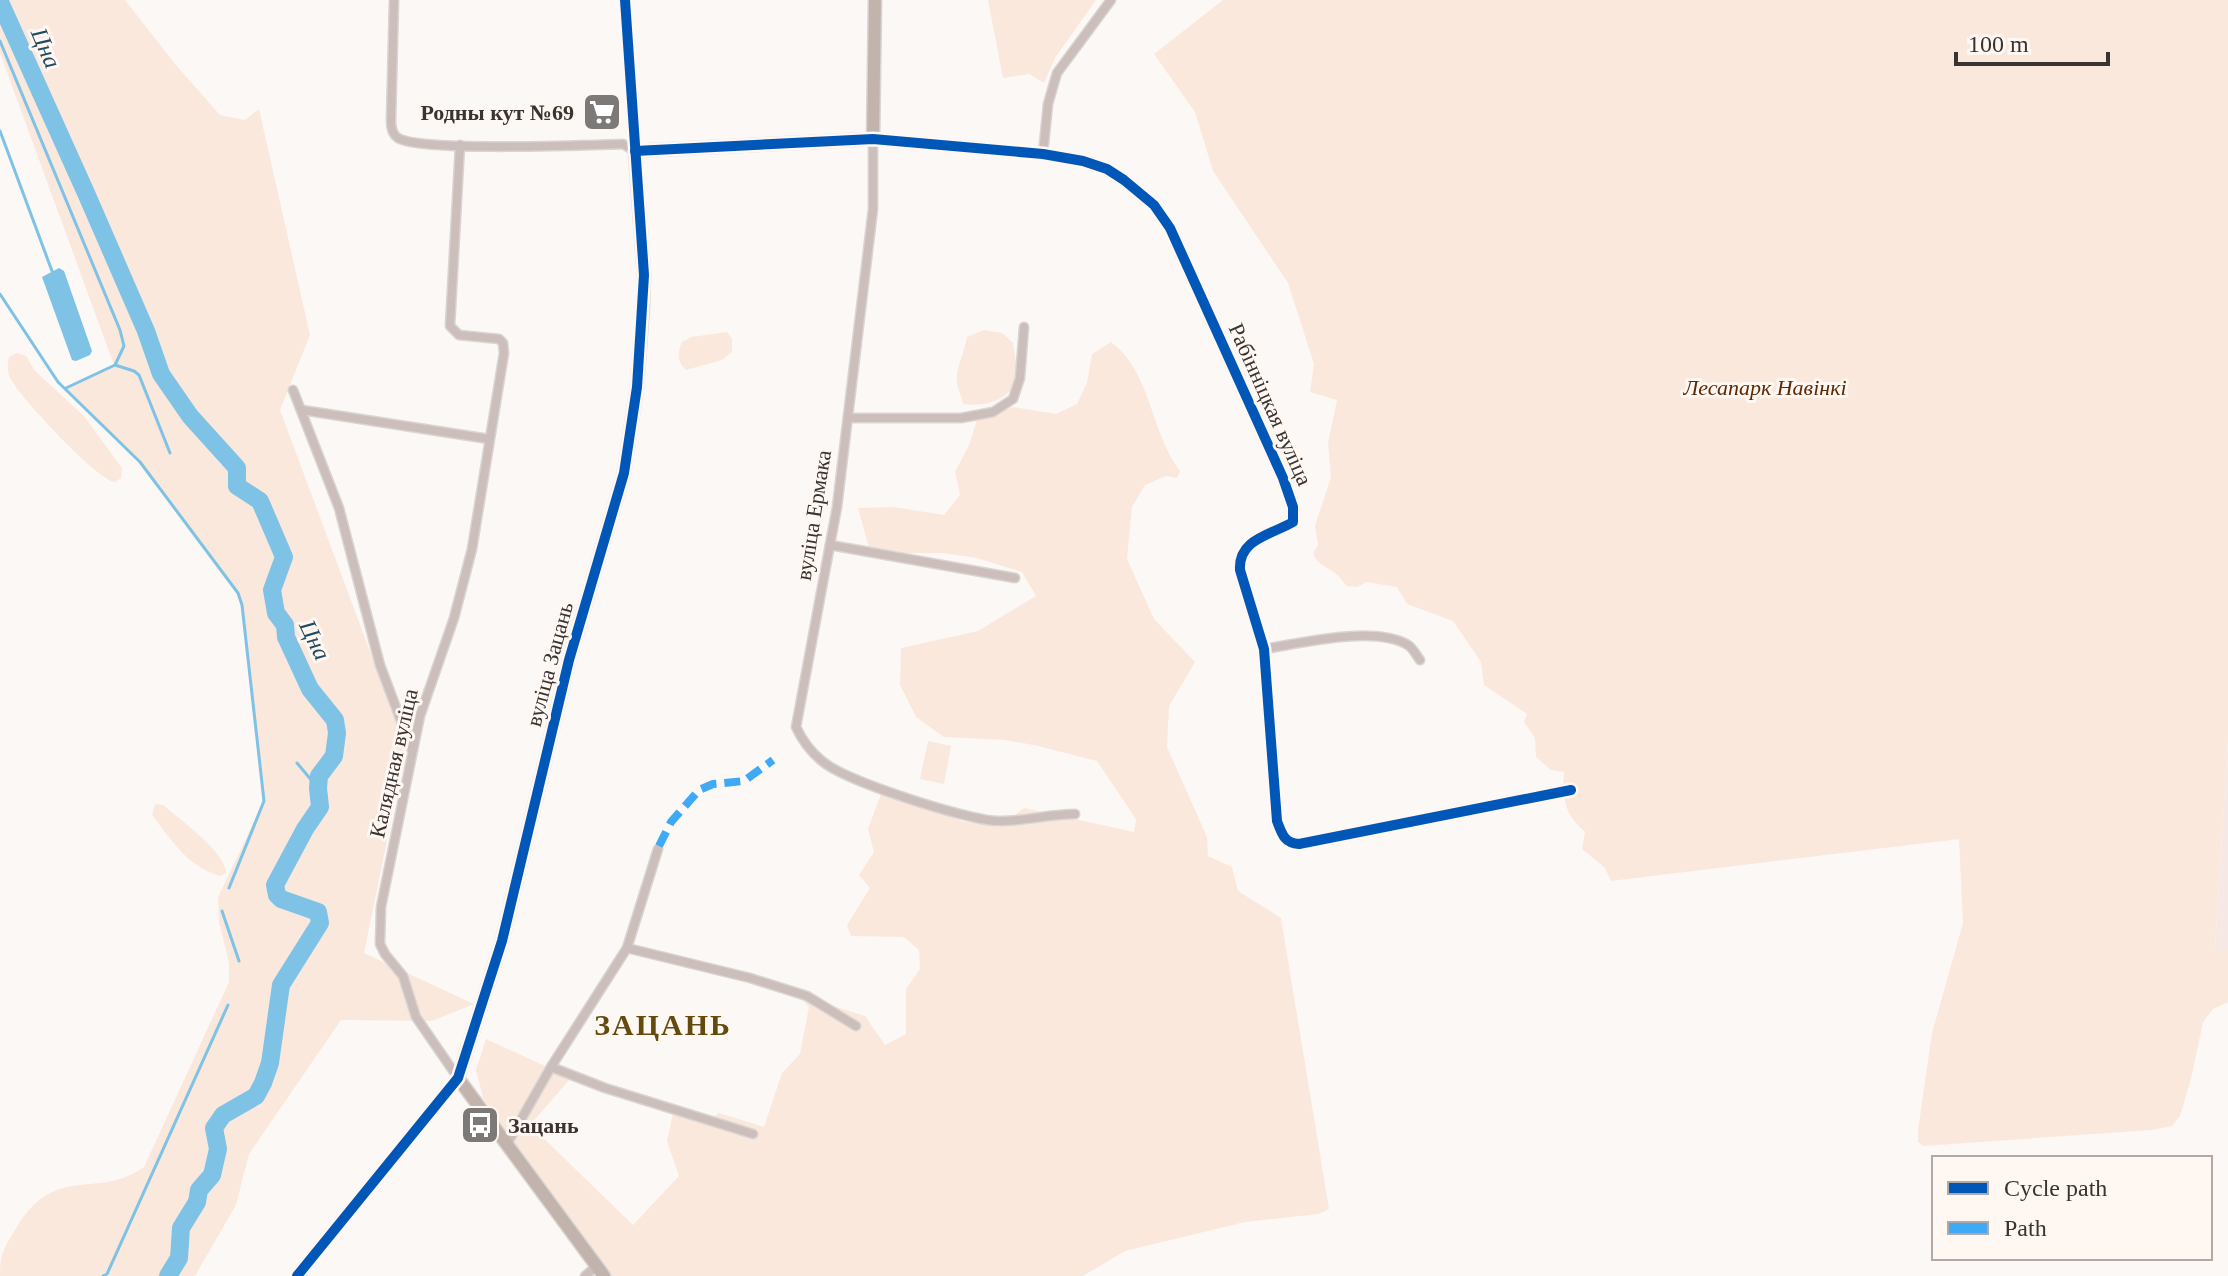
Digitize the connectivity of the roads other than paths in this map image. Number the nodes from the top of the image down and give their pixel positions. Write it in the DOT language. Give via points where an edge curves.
graph roads {
  1 [pos="394,0"];
  2 [pos="625,0"];
  3 [pos="875,0"];
  4 [pos="1111,0"];
  5 [pos="873,139"];
  6 [pos="460,145"];
  7 [pos="635,151"];
  8 [pos="1043,154"];
  9 [pos="1024,327"];
  10 [pos="293,390"];
  11 [pos="302,410"];
  12 [pos="848,418"];
  13 [pos="489,439"];
  14 [pos="830,545"];
  15 [pos="1015,578"];
  16 [pos="1264,649"];
  17 [pos="1420,660"];
  18 [pos="412,750"];
  19 [pos="1571,790"];
  20 [pos="1075,814"];
  21 [pos="658,849"];
  22 [pos="627,948"];
  23 [pos="856,1026"];
  24 [pos="551,1067"];
  25 [pos="458,1078"];
  26 [pos="753,1134"];
  27 [pos="507,1144"];
  28 [pos="601,1271"];
  29 [pos="297,1276"];
  30 [pos="585,1276"];
  1 -- 6 [label="street" via="393,131 405,141"];
  2 -- 7 [label="street, вуліца Зацань"];
  3 -- 5 [label="street, вуліца Ермака"];
  4 -- 8 [label="street" via="1051,85"];
  5 -- 7 [label="street"];
  5 -- 8 [label="street, Рабінніцкая вуліца"];
  5 -- 12 [label="street, вуліца Ермака" via="873,209"];
  6 -- 7 [label="street" via="623,144"];
  6 -- 13 [label="street, Калядная вуліца" via="450,326 459,335 503,343"];
  7 -- 25 [label="street, вуліца Зацань" via="644,275 637,387 624,473 569,660 502,941"];
  8 -- 16 [label="street, Рабінніцкая вуліца" via="1107,169 1154,205 1170,228 1283,478 1293,522 1254,540 1239,559"];
  9 -- 12 [label="street" via="1013,399 993,412 961,418"];
  10 -- 11 [label="street"];
  11 -- 13 [label="street"];
  11 -- 18 [label="street" via="339,508 380,665"];
  12 -- 14 [label="street, вуліца Ермака"];
  13 -- 18 [label="street, Калядная вуліца" via="472,549"];
  14 -- 15 [label="street"];
  14 -- 20 [label="street, вуліца Ермака" via="798,704 796,727 802,740 823,762 846,774 971,818 1024,820"];
  16 -- 17 [label="street" via="1357,635 1410,646"];
  16 -- 19 [label="street, Рабінніцкая вуліца" via="1277,821 1290,843"];
  18 -- 25 [label="street, Калядная вуліца" via="381,907 380,944 403,976 416,1017"];
  21 -- 22 [label="street"];
  22 -- 23 [label="street" via="807,996"];
  22 -- 24 [label="street"];
  24 -- 26 [label="street"];
  24 -- 27 [label="street"];
  25 -- 27 [label="street"];
  25 -- 29 [label="street, вуліца Зацань"];
  27 -- 28 [label="street"];
  28 -- 30 [label="street"];
}
